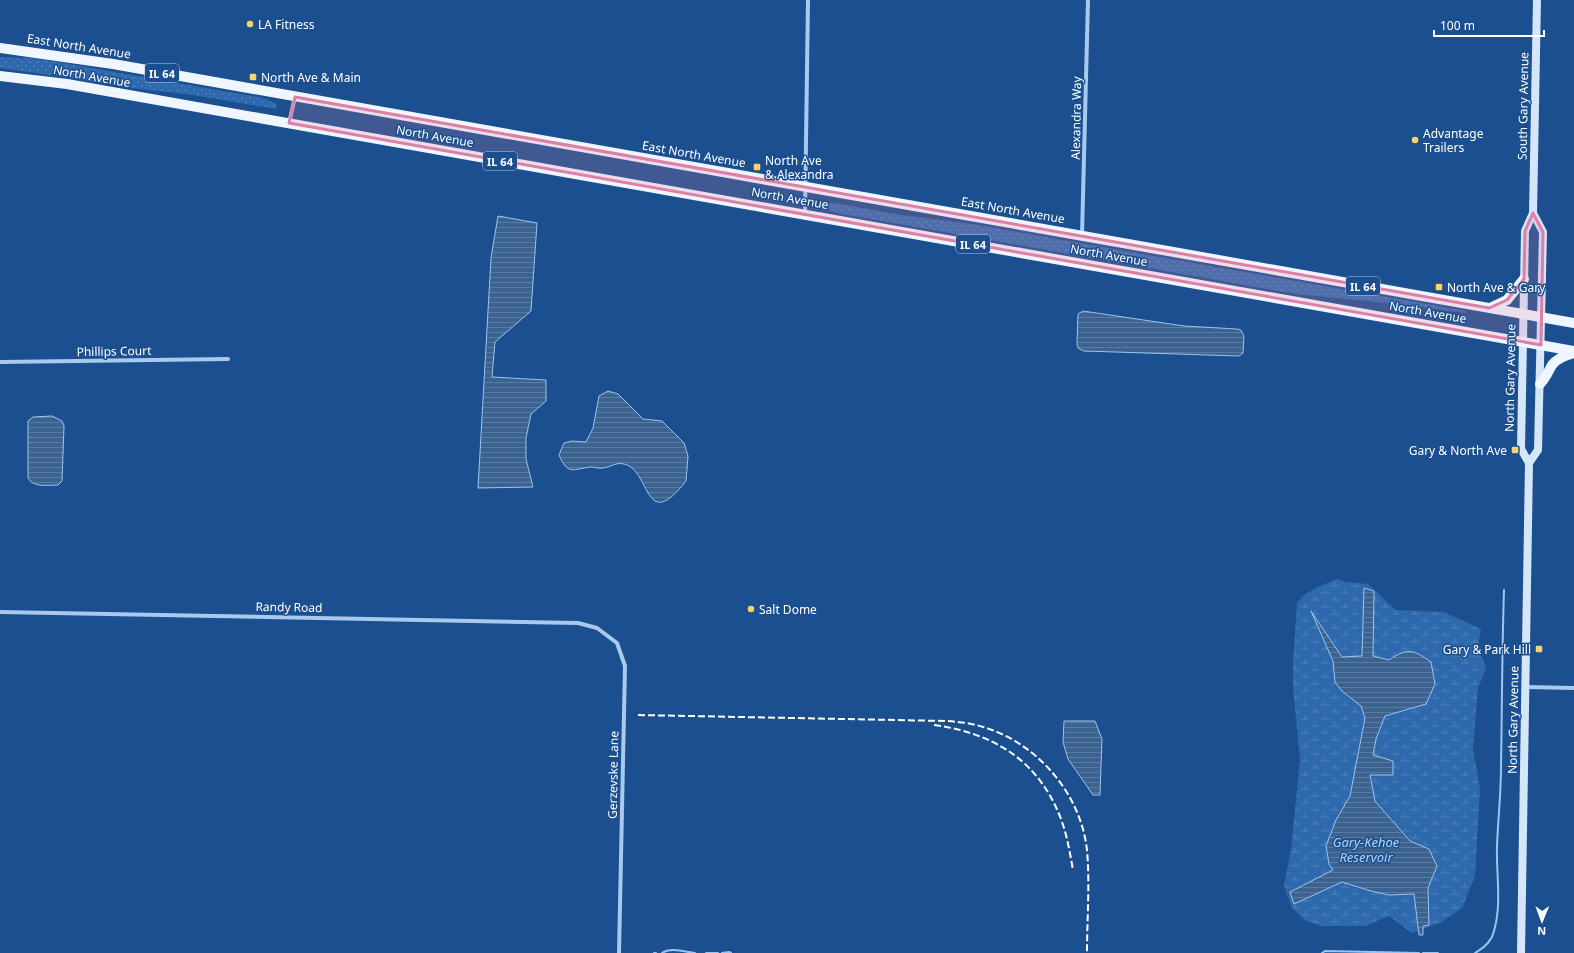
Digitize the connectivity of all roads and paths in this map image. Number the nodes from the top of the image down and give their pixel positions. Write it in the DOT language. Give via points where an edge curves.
graph roads {
  1 [pos="808,0"];
  2 [pos="1088,0"];
  3 [pos="1537,0"];
  4 [pos="0,48"];
  5 [pos="0,76"];
  6 [pos="295,97"];
  7 [pos="289,123"];
  8 [pos="806,187"];
  9 [pos="1533,213"];
  10 [pos="805,214"];
  11 [pos="1082,235"];
  12 [pos="1524,279"];
  13 [pos="1489,308"];
  14 [pos="1524,314"];
  15 [pos="1542,318"];
  16 [pos="1574,323"];
  17 [pos="1523,342"];
  18 [pos="1541,345"];
  19 [pos="1574,352"];
  20 [pos="228,359"];
  21 [pos="0,362"];
  22 [pos="1540,384"];
  23 [pos="1529,463"];
  24 [pos="0,612"];
  25 [pos="578,623"];
  26 [pos="1525,687"];
  27 [pos="1574,688"];
  28 [pos="619,953"];
  29 [pos="1521,953"];
  1 -- 8 [label="street"];
  2 -- 11 [label="street, Alexandra Way"];
  3 -- 9 [label="street, South Gary Avenue"];
  4 -- 6 [label="main road, East North Avenue / IL 64" via="113,64"];
  5 -- 7 [label="main road, North Avenue / IL 64" via="67,84"];
  6 -- 7 [label="street"];
  6 -- 8 [label="main road, East North Avenue / IL 64"];
  7 -- 10 [label="main road, North Avenue / IL 64"];
  8 -- 10 [label="street"];
  8 -- 11 [label="main road, East North Avenue / IL 64"];
  9 -- 12 [label="street, South Gary Avenue" via="1526,231"];
  9 -- 15 [label="street, South Gary Avenue" via="1543,232"];
  10 -- 17 [label="main road, North Avenue / IL 64"];
  11 -- 13 [label="main road, East North Avenue / IL 64"];
  12 -- 13 [label="main road" via="1507,300"];
  12 -- 14 [label="street, South Gary Avenue"];
  13 -- 14 [label="main road, East North Avenue / IL 64"];
  14 -- 15 [label="main road, IL 64"];
  14 -- 17 [label="street, North Gary Avenue"];
  15 -- 16 [label="main road, IL 64"];
  15 -- 18 [label="street, South Gary Avenue"];
  17 -- 18 [label="main road, North Avenue / IL 64"];
  17 -- 23 [label="street, North Gary Avenue" via="1521,449"];
  18 -- 19 [label="main road, North Avenue / IL 64"];
  18 -- 22 [label="street, North Gary Avenue"];
  19 -- 22 [label="main road" via="1555,362"];
  20 -- 21 [label="street, Phillips Court"];
  22 -- 23 [label="street, North Gary Avenue" via="1538,450"];
  23 -- 26 [label="street, North Gary Avenue"];
  24 -- 25 [label="street, Randy Road"];
  25 -- 28 [label="street, Gerzevske Lane" via="597,628 617,643 625,666"];
  26 -- 27 [label="street"];
  26 -- 29 [label="street, North Gary Avenue"];
}
